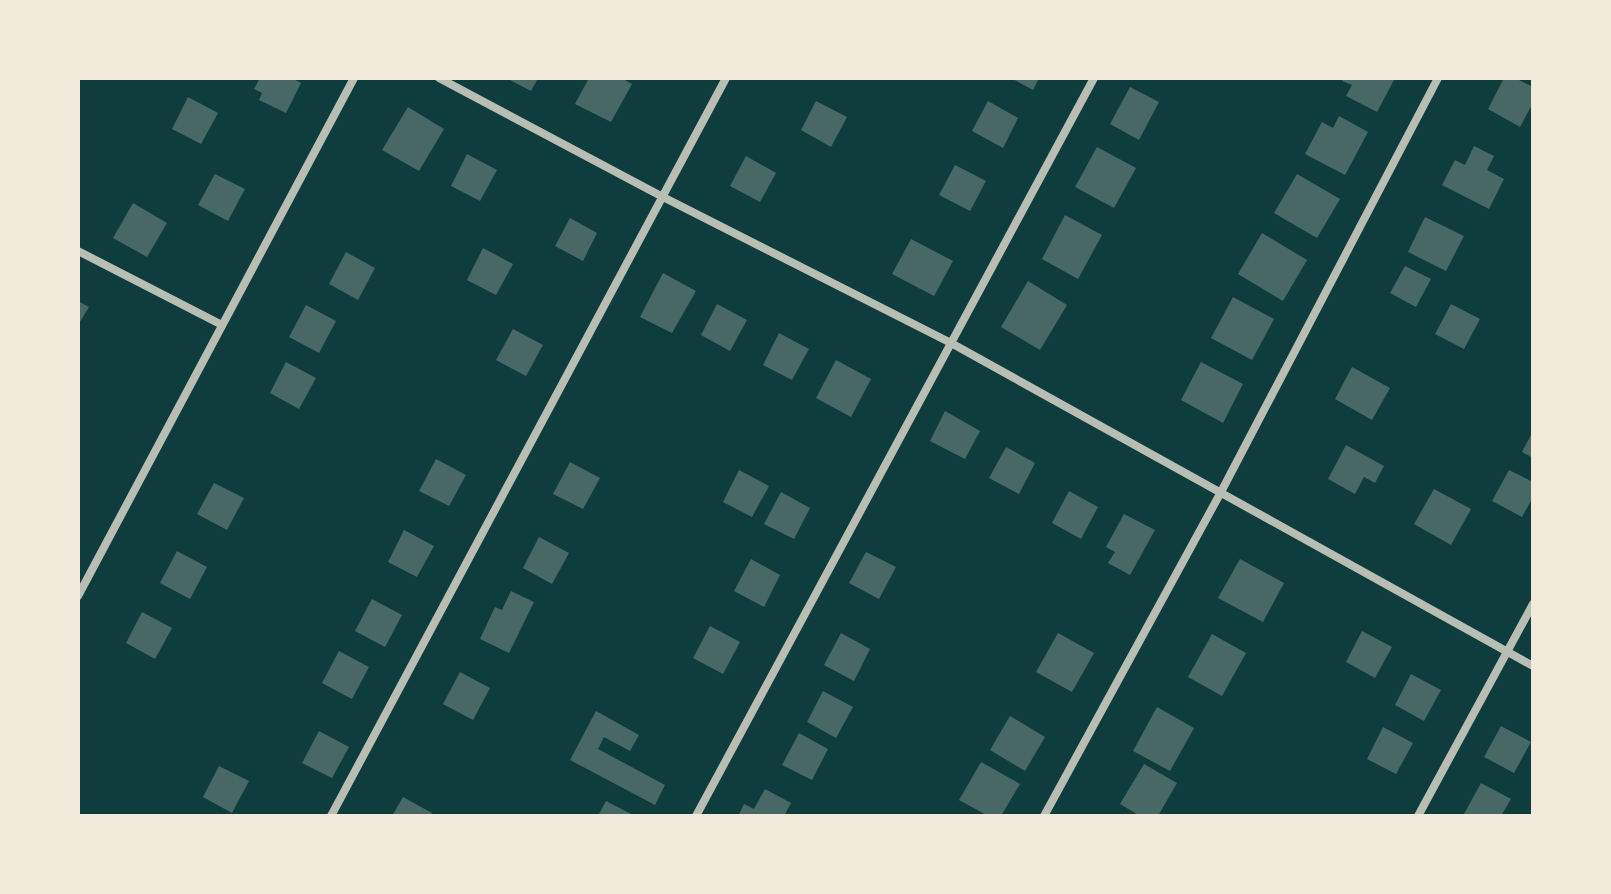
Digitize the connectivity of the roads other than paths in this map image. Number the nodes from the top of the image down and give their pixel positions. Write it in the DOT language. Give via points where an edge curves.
graph roads {
  1 [pos="354,78"];
  2 [pos="439,78"];
  3 [pos="726,78"];
  4 [pos="1094,78"];
  5 [pos="1438,78"];
  6 [pos="661,196"];
  7 [pos="78,251"];
  8 [pos="222,325"];
  9 [pos="951,343"];
  10 [pos="1221,492"];
  11 [pos="78,596"];
  12 [pos="1533,604"];
  13 [pos="1507,651"];
  14 [pos="1533,666"];
  15 [pos="331,816"];
  16 [pos="696,816"];
  17 [pos="1044,816"];
  18 [pos="1418,816"];
  1 -- 8 [label="street"];
  2 -- 6 [label="street"];
  3 -- 6 [label="street"];
  4 -- 9 [label="street"];
  5 -- 10 [label="street"];
  6 -- 9 [label="street"];
  6 -- 15 [label="street"];
  7 -- 8 [label="street"];
  8 -- 11 [label="street"];
  9 -- 10 [label="street"];
  9 -- 16 [label="street"];
  10 -- 13 [label="street"];
  10 -- 17 [label="street"];
  12 -- 13 [label="street"];
  13 -- 14 [label="street"];
  13 -- 18 [label="street"];
}
